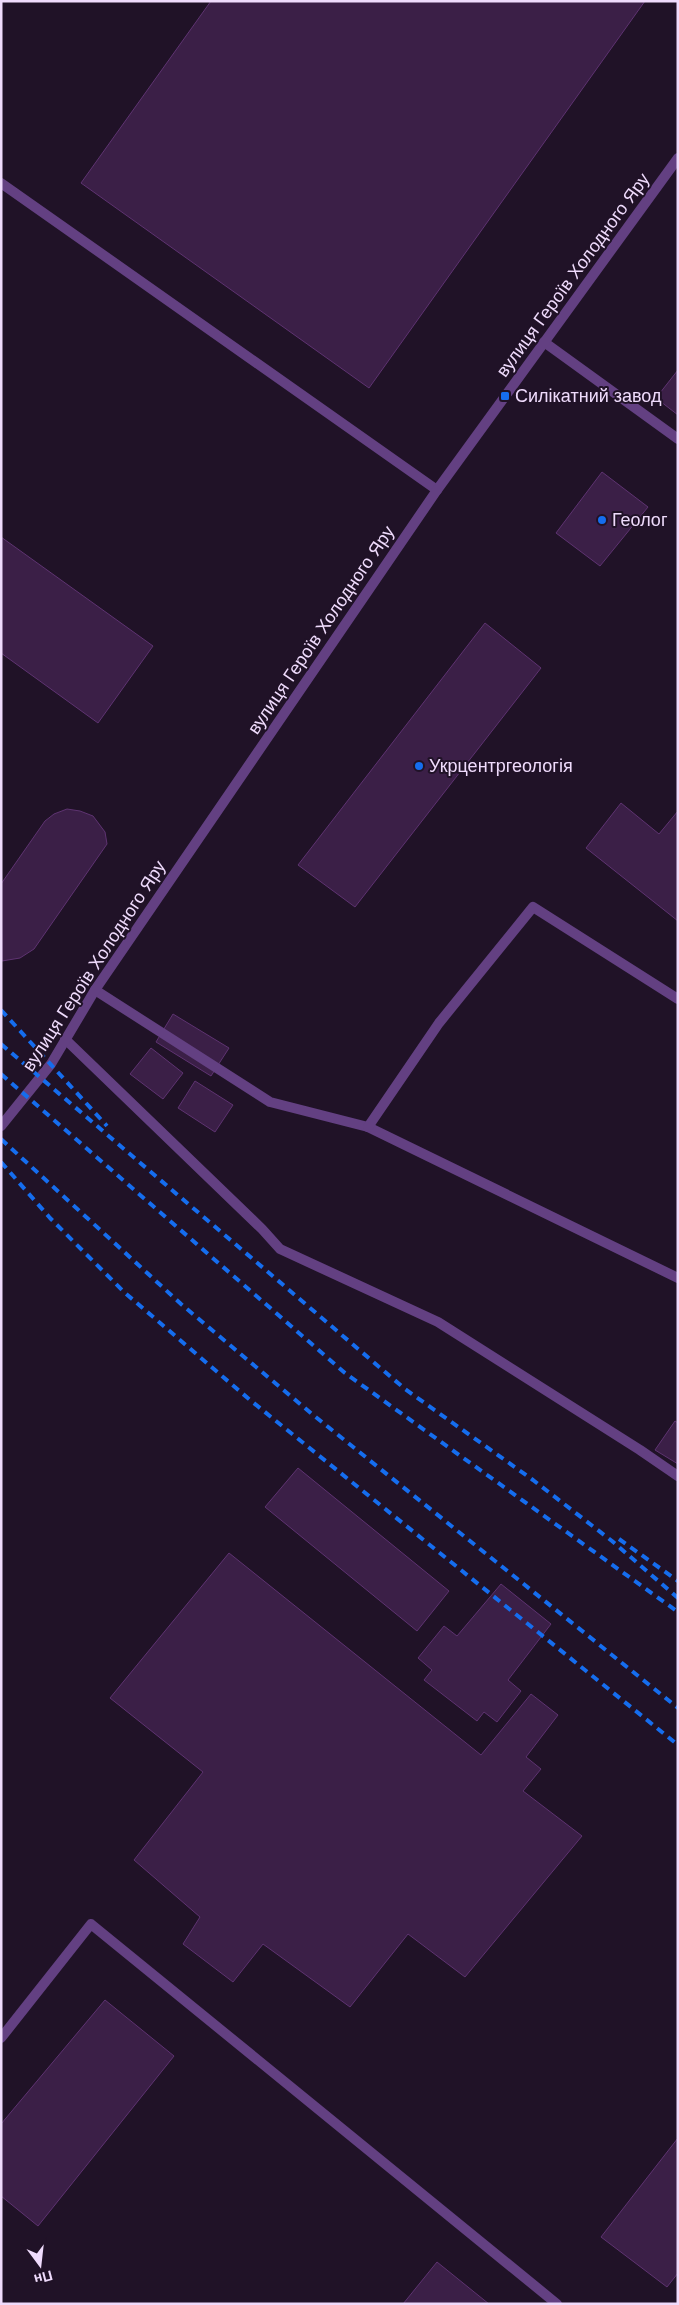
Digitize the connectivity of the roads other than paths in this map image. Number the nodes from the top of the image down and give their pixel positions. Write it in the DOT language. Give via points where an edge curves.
graph roads {
  1 [pos="678,158"];
  2 [pos="1,183"];
  3 [pos="544,342"];
  4 [pos="678,439"];
  5 [pos="437,490"];
  6 [pos="95,990"];
  7 [pos="678,999"];
  8 [pos="65,1039"];
  9 [pos="1,1126"];
  10 [pos="368,1127"];
  11 [pos="678,1278"];
  12 [pos="678,1476"];
  13 [pos="1,2038"];
  14 [pos="557,2304"];
  1 -- 3 [label="street, вулиця Героїв Холодного Яру"];
  2 -- 5 [label="street"];
  3 -- 4 [label="street"];
  3 -- 5 [label="street, вулиця Героїв Холодного Яру"];
  5 -- 6 [label="street, вулиця Героїв Холодного Яру"];
  6 -- 8 [label="street, вулиця Героїв Холодного Яру"];
  6 -- 10 [label="street" via="270,1102"];
  7 -- 10 [label="street" via="533,907 439,1023"];
  8 -- 9 [label="street, вулиця Героїв Холодного Яру" via="51,1064"];
  8 -- 12 [label="street" via="280,1249 438,1322"];
  10 -- 11 [label="street"];
  13 -- 14 [label="street" via="91,1924"];
}
